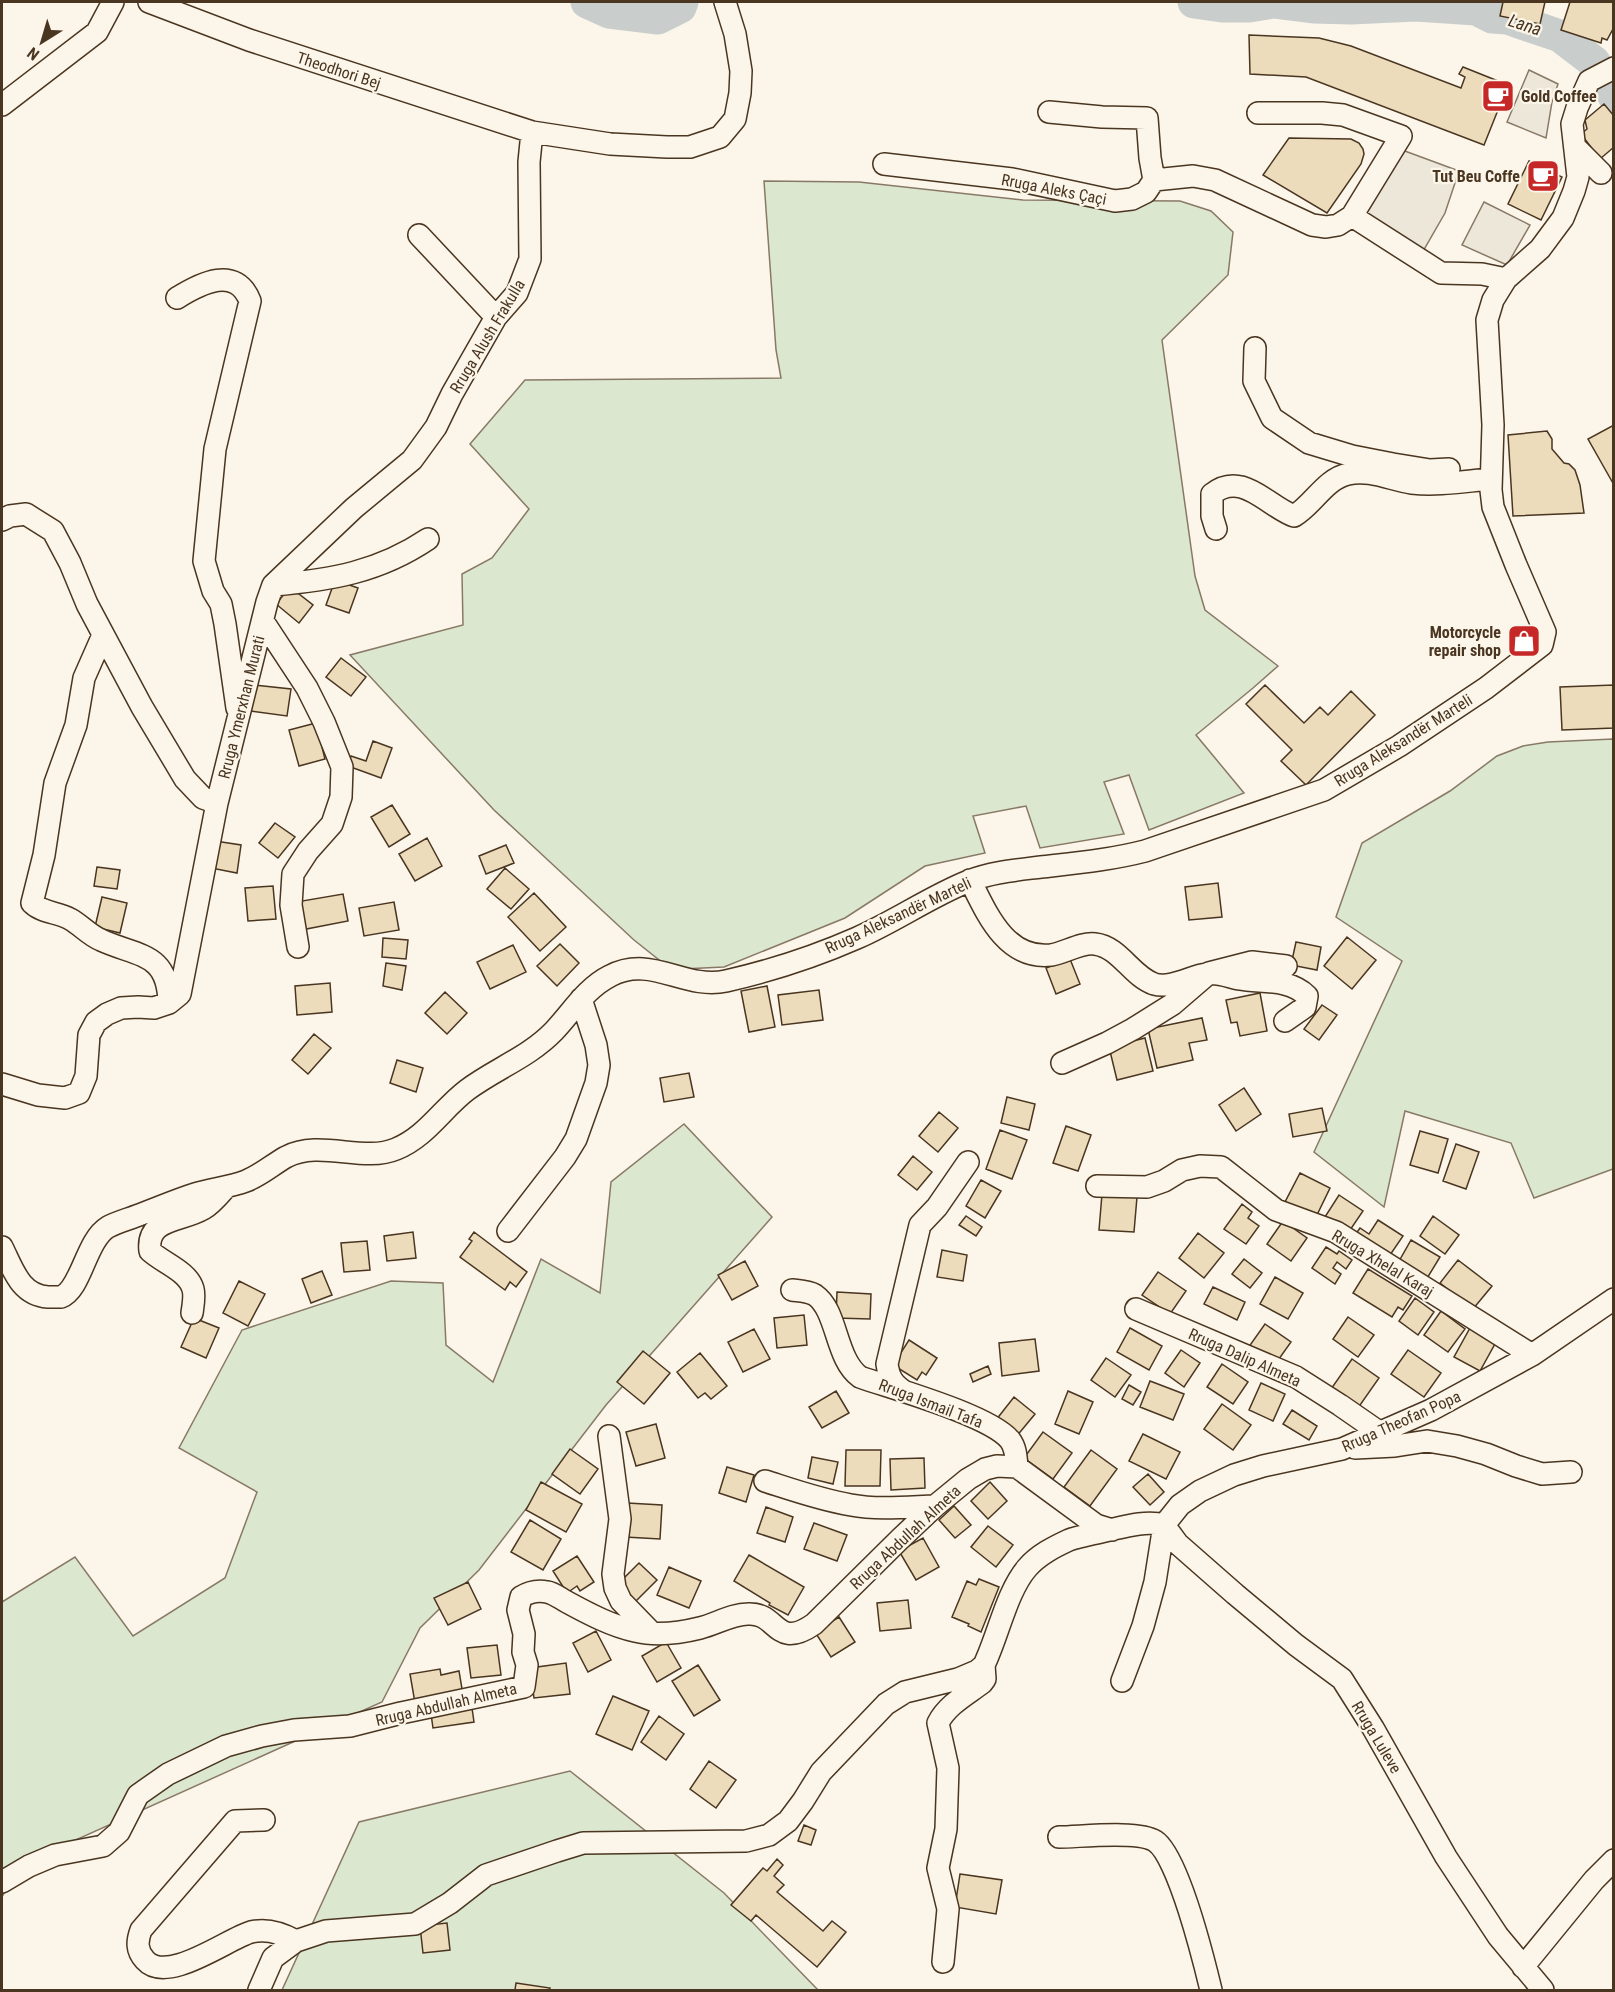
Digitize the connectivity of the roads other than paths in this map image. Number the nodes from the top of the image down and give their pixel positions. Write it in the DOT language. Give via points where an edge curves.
graph roads {
  1 [pos="113,2"];
  2 [pos="149,2"];
  3 [pos="725,2"];
  4 [pos="1612,69"];
  5 [pos="2,105"];
  6 [pos="1049,112"];
  7 [pos="1258,113"];
  8 [pos="532,132"];
  9 [pos="1575,147"];
  10 [pos="884,164"];
  11 [pos="1601,173"];
  12 [pos="1154,180"];
  13 [pos="1352,216"];
  14 [pos="419,235"];
  15 [pos="1506,279"];
  16 [pos="177,298"];
  17 [pos="496,317"];
  18 [pos="1256,348"];
  19 [pos="1491,473"];
  20 [pos="2,520"];
  21 [pos="1216,529"];
  22 [pos="428,539"];
  23 [pos="273,585"];
  24 [pos="263,621"];
  25 [pos="103,635"];
  26 [pos="239,721"];
  27 [pos="218,802"];
  28 [pos="970,880"];
  29 [pos="298,947"];
  30 [pos="1286,966"];
  31 [pos="1209,973"];
  32 [pos="581,999"];
  33 [pos="169,1003"];
  34 [pos="1286,1021"];
  35 [pos="1062,1063"];
  36 [pos="2,1083"];
  37 [pos="968,1162"];
  38 [pos="226,1186"];
  39 [pos="1097,1186"];
  40 [pos="508,1231"];
  41 [pos="2,1247"];
  42 [pos="792,1290"];
  43 [pos="1614,1299"];
  44 [pos="1136,1309"];
  45 [pos="192,1313"];
  46 [pos="1532,1355"];
  47 [pos="905,1392"];
  48 [pos="1379,1432"];
  49 [pos="609,1436"];
  50 [pos="1342,1449"];
  51 [pos="1017,1467"];
  52 [pos="1571,1472"];
  53 [pos="765,1481"];
  54 [pos="935,1506"];
  55 [pos="1164,1525"];
  56 [pos="1112,1530"];
  57 [pos="652,1633"];
  58 [pos="984,1665"];
  59 [pos="1122,1681"];
  60 [pos="264,1820"];
  61 [pos="1059,1837"];
  62 [pos="1614,1860"];
  63 [pos="2,1882"];
  64 [pos="296,1941"];
  65 [pos="943,1962"];
  66 [pos="1523,1967"];
  67 [pos="259,1990"];
  68 [pos="1211,1990"];
  69 [pos="1543,1990"];
  1 -- 5 [label="street" via="97,32"];
  2 -- 8 [label="street, Theodhori Bej" via="249,40"];
  3 -- 8 [label="street" via="741,71 735,120 720,137 690,147 667,147 610,144"];
  4 -- 9 [label="street, Rruga Aleksandër Marteli" via="1589,81 1583,91 1572,124"];
  6 -- 12 [label="street" via="1147,118"];
  7 -- 13 [label="street" via="1343,115 1401,136"];
  8 -- 17 [label="street, Rruga Alush Frakulla" via="530,259 517,293"];
  9 -- 11 [label="street"];
  9 -- 15 [label="street, Rruga Aleksandër Marteli" via="1578,177 1563,218 1540,249"];
  10 -- 12 [label="street, Rruga Aleks Çaçi" via="1012,179 1115,201 1146,192"];
  12 -- 13 [label="street" via="1193,176 1215,180 1312,225 1338,225"];
  13 -- 15 [label="street" via="1441,273"];
  14 -- 17 [label="street"];
  15 -- 19 [label="street, Rruga Aleksandër Marteli" via="1487,320 1493,424"];
  16 -- 26 [label="street" via="194,287 224,280 237,282 250,302 215,449 204,561 221,604"];
  17 -- 23 [label="street, Rruga Alush Frakulla" via="436,427 412,460 354,508"];
  18 -- 19 [label="street" via="1254,381 1272,418 1309,443 1352,456 1430,470"];
  19 -- 21 [label="street" via="1413,483 1368,473 1348,474 1327,486 1294,516 1255,492 1227,486 1212,494"];
  19 -- 28 [label="street, Rruga Aleksandër Marteli" via="1493,507 1545,632 1542,645 1399,746 1306,797 1145,851"];
  20 -- 25 [label="street" via="26,514 53,531"];
  22 -- 23 [label="street" via="385,563 343,576"];
  23 -- 24 [label="street"];
  24 -- 26 [label="street, Rruga Ymerxhan Murati"];
  24 -- 29 [label="street, Rruga Ymerxhan Murati" via="307,688 342,766 342,797 332,824 294,874 291,905"];
  25 -- 27 [label="street" via="185,779 203,798"];
  25 -- 33 [label="street" via="84,678 76,724 56,783 32,903 38,909 70,919 99,939 154,962 169,986"];
  26 -- 27 [label="street, Rruga Ymerxhan Murati"];
  27 -- 33 [label="street, Rruga Ymerxhan Murati" via="180,994"];
  28 -- 31 [label="street" via="987,914 1017,948 1035,955 1092,943 1106,946 1155,984"];
  28 -- 32 [label="street, Rruga Aleksandër Marteli" via="857,938 778,967 722,982 697,983 642,967 608,976"];
  30 -- 31 [label="street" via="1252,962"];
  31 -- 34 [label="street" via="1300,989 1307,996 1305,1007"];
  31 -- 35 [label="street" via="1173,1004 1107,1043"];
  32 -- 38 [label="street, Rruga Aleksandër Marteli" via="553,1032 520,1059 466,1091 431,1126 395,1150 374,1154 310,1150 288,1156 247,1181"];
  32 -- 40 [label="street" via="596,1045 596,1083 576,1139"];
  33 -- 36 [label="street" via="154,1008 121,1008 96,1022 89,1035 86,1076 79,1093 65,1098 38,1095"];
  37 -- 47 [label="street" via="920,1225 887,1364 888,1375"];
  38 -- 41 [label="street, Rruga Aleksandër Marteli" via="106,1228 94,1243 72,1288 61,1297 43,1296 24,1288"];
  38 -- 45 [label="street" via="202,1210 165,1223 148,1240 150,1251 188,1278 194,1290"];
  39 -- 46 [label="street, Rruga Xhelal Karaj" via="1147,1187 1182,1170 1221,1167 1276,1210 1335,1232"];
  42 -- 47 [label="street, Rruga Ismail Tafa" via="810,1293 822,1301 856,1374"];
  43 -- 46 [label="street, Rruga Theofan Popa"];
  44 -- 48 [label="street, Rruga Dalip Almeta" via="1296,1377"];
  46 -- 48 [label="street, Rruga Theofan Popa" via="1431,1410"];
  47 -- 51 [label="street, Rruga Ismail Tafa" via="981,1420 1001,1433 1014,1448"];
  48 -- 50 [label="street, Rruga Theofan Popa"];
  49 -- 57 [label="street" via="620,1519 613,1574 615,1588 621,1601"];
  50 -- 52 [label="street" via="1426,1441 1486,1454 1542,1474"];
  50 -- 55 [label="street, Rruga Theofan Popa" via="1234,1475 1180,1505"];
  51 -- 54 [label="street, Rruga Abdullah Almeta" via="985,1469"];
  51 -- 56 [label="street" via="1096,1525"];
  53 -- 54 [label="street" via="852,1505"];
  54 -- 57 [label="street, Rruga Abdullah Almeta" via="803,1631 790,1634 756,1614 748,1614 699,1628"];
  55 -- 56 [label="street" via="1145,1523"];
  55 -- 59 [label="street" via="1155,1582"];
  55 -- 66 [label="street, Rruga Luleve" via="1178,1544 1235,1594 1342,1679 1446,1857"];
  56 -- 58 [label="street" via="1071,1539 1048,1550 1027,1568"];
  57 -- 63 [label="street, Rruga Abdullah Almeta" via="603,1620 548,1592 531,1591 520,1597 518,1610 527,1665 524,1687 350,1726 294,1730 226,1746 168,1774 138,1795 119,1832 103,1846 55,1855"];
  58 -- 64 [label="street" via="958,1679 905,1692 886,1704 821,1772 788,1821 769,1835 746,1841 583,1843 486,1875 415,1924 326,1931"];
  58 -- 65 [label="street" via="982,1683 945,1711 938,1723 948,1768 946,1829 938,1868 948,1909"];
  60 -- 64 [label="street" via="235,1821 141,1930 137,1940 140,1954 149,1965 160,1967 200,1958 251,1932 268,1930"];
  61 -- 68 [label="street" via="1136,1835 1162,1846 1183,1892"];
  62 -- 66 [label="street"];
  64 -- 67 [label="street" via="273,1958"];
  66 -- 69 [label="street, Rruga Luleve"];
}
